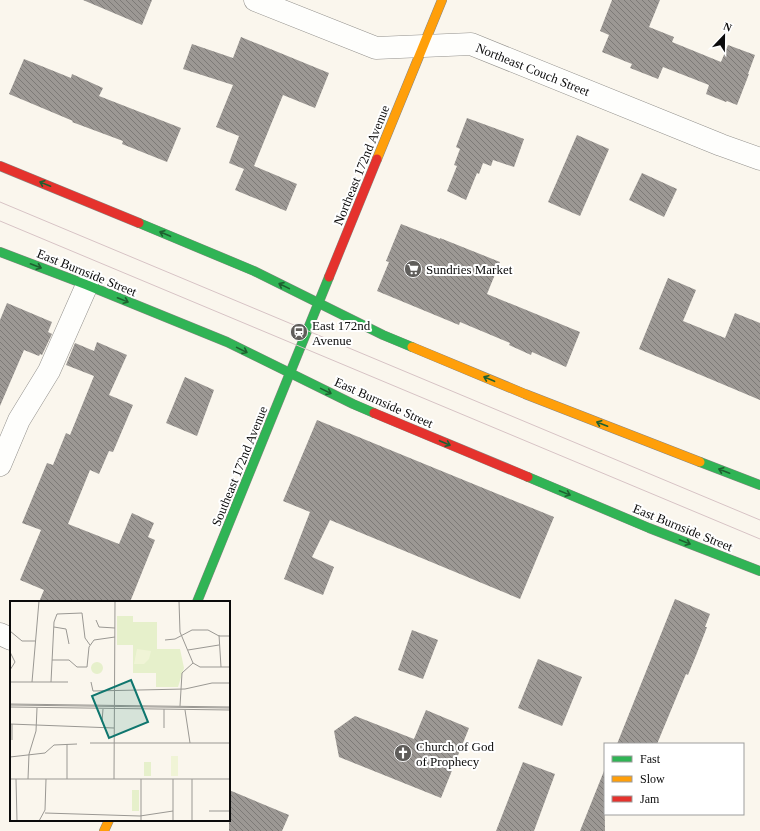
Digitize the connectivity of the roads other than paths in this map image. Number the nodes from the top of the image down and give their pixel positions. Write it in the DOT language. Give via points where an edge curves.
graph roads {
  1 [pos="255,0"];
  2 [pos="442,0"];
  3 [pos="422,47"];
  4 [pos="760,159"];
  5 [pos="0,166"];
  6 [pos="0,252"];
  7 [pos="87,285"];
  8 [pos="319,303"];
  9 [pos="305,339"];
  10 [pos="290,374"];
  11 [pos="0,465"];
  12 [pos="760,485"];
  13 [pos="760,572"];
  14 [pos="197,601"];
  15 [pos="0,634"];
  16 [pos="10,639"];
  17 [pos="109,821"];
  18 [pos="104,831"];
  1 -- 3 [label="street, Northeast Couch Street" via="376,48"];
  2 -- 3 [label="street, Northeast 172nd Avenue"];
  3 -- 4 [label="street, Northeast Couch Street" via="471,44 721,146"];
  3 -- 8 [label="street, Northeast 172nd Avenue"];
  8 -- 5 [label="street, one-way" via="254,272"];
  6 -- 7 [label="street, East Burnside Street, one-way"];
  7 -- 10 [label="street, East Burnside Street, one-way" via="227,342"];
  7 -- 11 [label="street" via="49,371 19,420"];
  8 -- 9 [label="street, Northeast 172nd Avenue"];
  12 -- 8 [label="street, one-way" via="525,394 382,335"];
  9 -- 10 [label="street, Southeast 172nd Avenue"];
  10 -- 13 [label="street, East Burnside Street, one-way" via="353,404"];
  10 -- 14 [label="street, Southeast 172nd Avenue"];
  15 -- 16 [label="street"];
  17 -- 18 [label="street"];
}
